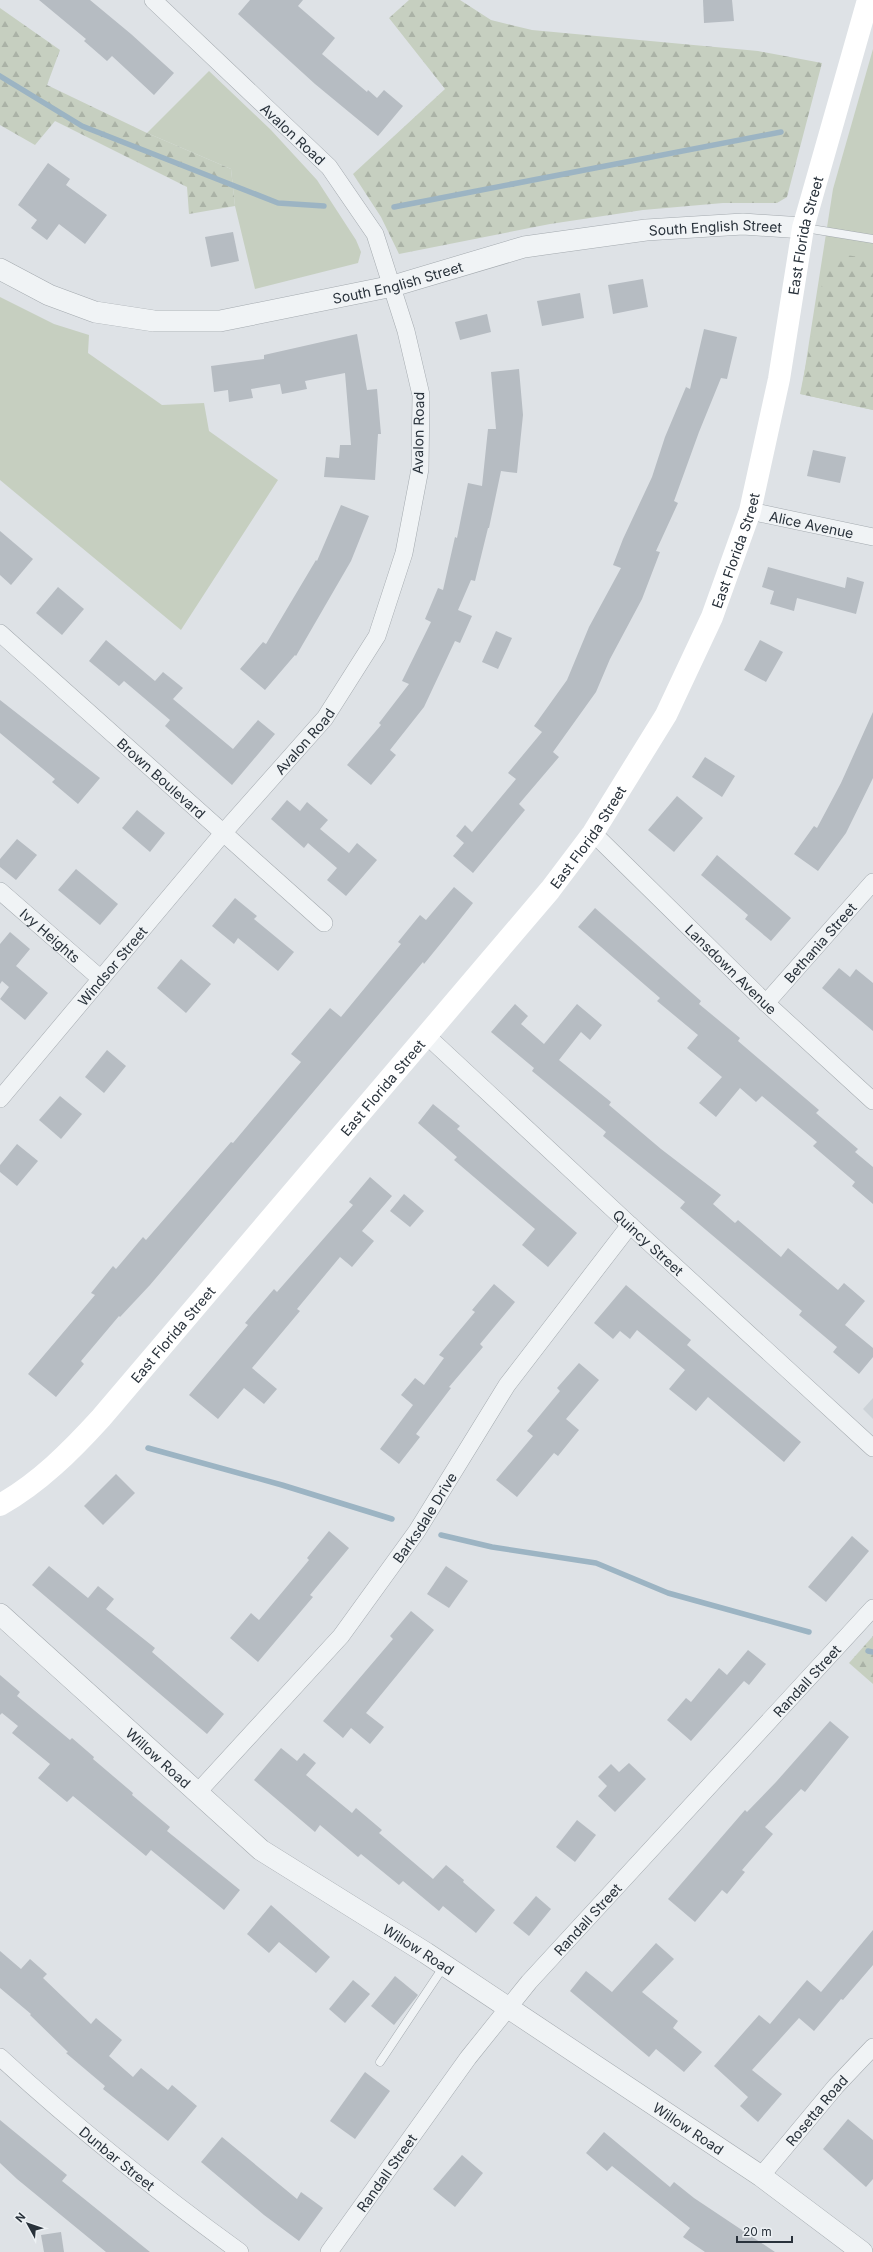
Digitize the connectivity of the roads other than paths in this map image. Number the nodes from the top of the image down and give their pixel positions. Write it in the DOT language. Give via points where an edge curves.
graph roads {
  1 [pos="152,0"];
  2 [pos="868,0"];
  3 [pos="803,228"];
  4 [pos="873,239"];
  5 [pos="0,269"];
  6 [pos="393,286"];
  7 [pos="750,511"];
  8 [pos="873,537"];
  9 [pos="2,639"];
  10 [pos="224,832"];
  11 [pos="593,833"];
  12 [pos="873,882"];
  13 [pos="0,891"];
  14 [pos="324,923"];
  15 [pos="101,979"];
  16 [pos="766,1003"];
  17 [pos="426,1035"];
  18 [pos="0,1099"];
  19 [pos="873,1101"];
  20 [pos="630,1225"];
  21 [pos="873,1448"];
  22 [pos="0,1505"];
  23 [pos="873,1608"];
  24 [pos="0,1614"];
  25 [pos="196,1793"];
  26 [pos="444,1965"];
  27 [pos="508,2008"];
  28 [pos="873,2046"];
  29 [pos="0,2057"];
  30 [pos="380,2062"];
  31 [pos="761,2176"];
  32 [pos="240,2252"];
  33 [pos="329,2252"];
  34 [pos="862,2252"];
  1 -- 6 [label="street, Avalon Road" via="329,167 375,234"];
  2 -- 3 [label="main road, East Florida Street"];
  3 -- 4 [label="lane"];
  3 -- 6 [label="street, South English Street" via="743,224 630,232 524,247"];
  3 -- 7 [label="main road, East Florida Street" via="779,379"];
  5 -- 6 [label="street, South English Street" via="49,295 95,312 154,321 220,321"];
  6 -- 10 [label="street, Avalon Road" via="421,395 420,468 404,553 377,636 325,718"];
  7 -- 8 [label="street, Alice Avenue"];
  7 -- 11 [label="main road, East Florida Street" via="712,617 666,714"];
  9 -- 10 [label="street, Brown Boulevard"];
  10 -- 14 [label="street, Brown Boulevard"];
  10 -- 15 [label="street, Windsor Street"];
  11 -- 16 [label="street, Lansdown Avenue"];
  11 -- 17 [label="main road, East Florida Street" via="550,890"];
  12 -- 16 [label="street, Bethania Street"];
  13 -- 15 [label="street, Ivy Heights"];
  15 -- 18 [label="street, Windsor Street"];
  16 -- 19 [label="street, Lansdown Avenue"];
  17 -- 20 [label="street, Quincy Street"];
  17 -- 22 [label="main road, East Florida Street" via="96,1424 67,1455 19,1494"];
  20 -- 21 [label="street, Quincy Street"];
  20 -- 25 [label="street, Barksdale Drive" via="507,1385 417,1531 341,1636"];
  23 -- 27 [label="street, Randall Street" via="528,1982"];
  24 -- 25 [label="street, Willow Road"];
  25 -- 26 [label="street, Willow Road" via="261,1850"];
  26 -- 27 [label="street, Willow Road"];
  26 -- 30 [label="lane"];
  27 -- 31 [label="street, Willow Road"];
  27 -- 33 [label="street, Randall Street" via="468,2058"];
  28 -- 31 [label="street, Rosetta Road"];
  29 -- 32 [label="street, Dunbar Street" via="160,2194"];
  31 -- 34 [label="street, Willow Road"];
}
